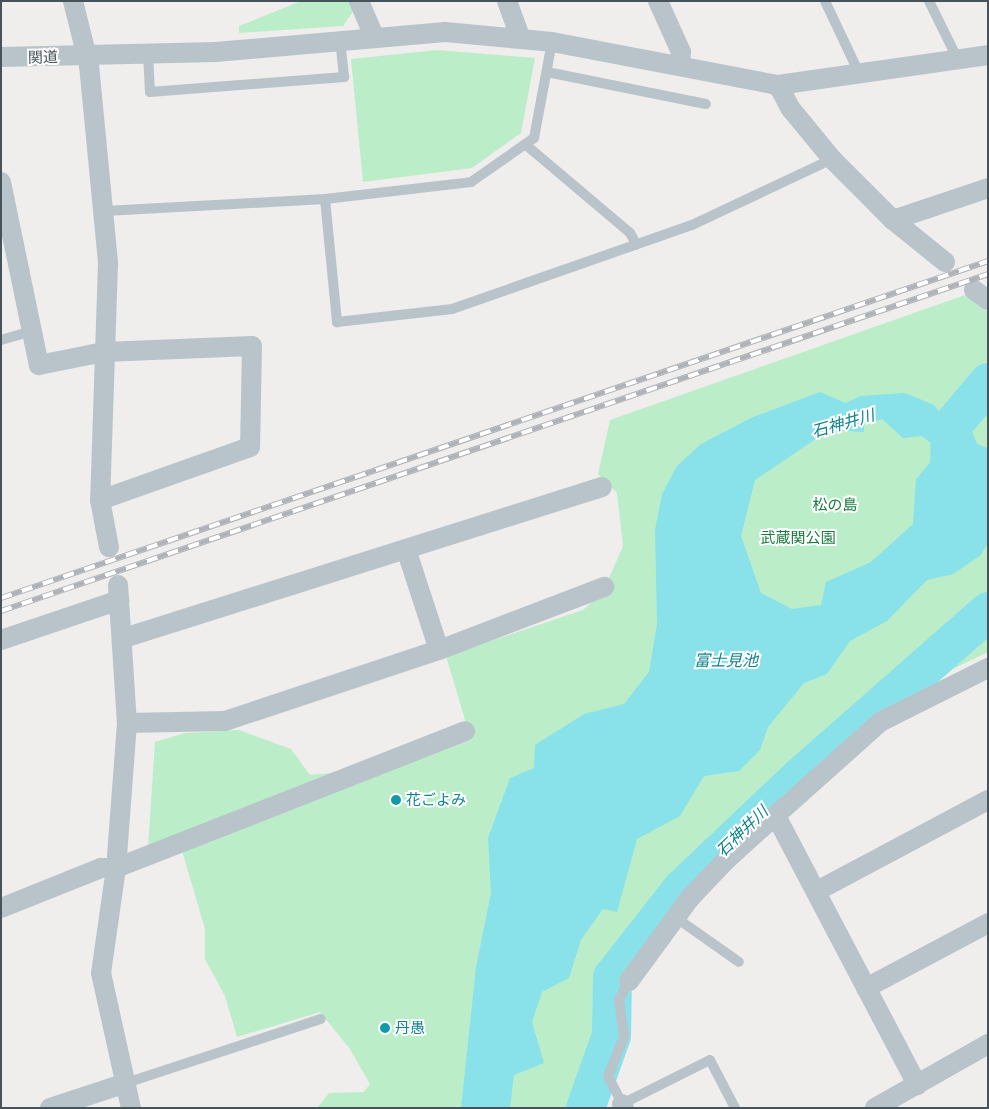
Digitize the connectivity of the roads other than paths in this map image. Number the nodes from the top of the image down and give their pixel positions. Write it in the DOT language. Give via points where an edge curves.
graph roads {
  1 [pos="73,1"];
  2 [pos="359,1"];
  3 [pos="507,1"];
  4 [pos="658,1"];
  5 [pos="825,1"];
  6 [pos="929,1"];
  7 [pos="374,37"];
  8 [pos="520,37"];
  9 [pos="340,41"];
  10 [pos="552,42"];
  11 [pos="148,54"];
  12 [pos="988,55"];
  13 [pos="84,56"];
  14 [pos="1,57"];
  15 [pos="958,60"];
  16 [pos="680,64"];
  17 [pos="547,72"];
  18 [pos="861,76"];
  19 [pos="778,85"];
  20 [pos="706,104"];
  21 [pos="526,145"];
  22 [pos="832,159"];
  23 [pos="1,182"];
  24 [pos="988,188"];
  25 [pos="325,199"];
  26 [pos="105,211"];
  27 [pos="893,220"];
  28 [pos="636,244"];
  29 [pos="946,262"];
  30 [pos="32,331"];
  31 [pos="1,340"];
  32 [pos="104,352"];
  33 [pos="602,487"];
  34 [pos="100,500"];
  35 [pos="109,547"];
  36 [pos="406,549"];
  37 [pos="604,587"];
  38 [pos="124,638"];
  39 [pos="1,640"];
  40 [pos="439,650"];
  41 [pos="988,668"];
  42 [pos="127,723"];
  43 [pos="465,731"];
  44 [pos="988,800"];
  45 [pos="776,816"];
  46 [pos="116,868"];
  47 [pos="816,891"];
  48 [pos="1,908"];
  49 [pos="676,917"];
  50 [pos="988,923"];
  51 [pos="740,962"];
  52 [pos="629,981"];
  53 [pos="866,988"];
  54 [pos="321,1019"];
  55 [pos="988,1044"];
  56 [pos="123,1084"];
  57 [pos="916,1085"];
  58 [pos="623,1106"];
  59 [pos="50,1108"];
  60 [pos="131,1108"];
  61 [pos="734,1108"];
  62 [pos="875,1108"];
  1 -- 13 [label="street"];
  2 -- 7 [label="street"];
  3 -- 8 [label="street"];
  4 -- 16 [label="street" via="681,52"];
  5 -- 18 [label="lane"];
  6 -- 15 [label="lane"];
  7 -- 8 [label="street, 関道" via="444,32"];
  7 -- 9 [label="street, 関道"];
  8 -- 10 [label="street, 関道"];
  9 -- 11 [label="street, 関道"];
  9 -- 11 [label="lane" via="344,77 150,92"];
  10 -- 16 [label="street, 関道"];
  10 -- 17 [label="lane"];
  11 -- 13 [label="street, 関道"];
  12 -- 15 [label="street, 関道"];
  13 -- 14 [label="street, 関道"];
  13 -- 26 [label="street"];
  15 -- 18 [label="street, 関道"];
  16 -- 19 [label="street, 関道"];
  17 -- 20 [label="lane"];
  17 -- 21 [label="lane" via="534,138"];
  18 -- 19 [label="street, 関道"];
  19 -- 22 [label="street" via="792,109"];
  21 -- 25 [label="lane" via="471,182"];
  21 -- 28 [label="lane" via="630,232"];
  22 -- 27 [label="street"];
  22 -- 28 [label="lane" via="692,225"];
  23 -- 30 [label="street"];
  24 -- 27 [label="street"];
  25 -- 26 [label="lane"];
  25 -- 28 [label="lane" via="337,322 452,309"];
  26 -- 32 [label="street" via="108,263"];
  27 -- 29 [label="street"];
  30 -- 31 [label="lane"];
  30 -- 32 [label="street" via="39,365"];
  32 -- 34 [label="street"];
  32 -- 34 [label="street" via="252,346 250,447"];
  33 -- 36 [label="street"];
  34 -- 35 [label="street"];
  36 -- 38 [label="street"];
  36 -- 40 [label="street"];
  37 -- 40 [label="street"];
  38 -- 39 [label="street" via="118,592"];
  38 -- 42 [label="street"];
  40 -- 42 [label="street" via="225,721"];
  41 -- 45 [label="street" via="880,722"];
  42 -- 46 [label="street"];
  43 -- 46 [label="street"];
  44 -- 47 [label="street"];
  45 -- 47 [label="street"];
  45 -- 49 [label="street" via="727,859"];
  46 -- 48 [label="street" via="101,868"];
  46 -- 56 [label="street" via="101,973"];
  47 -- 53 [label="street"];
  49 -- 51 [label="lane"];
  49 -- 52 [label="street"];
  50 -- 53 [label="street"];
  52 -- 58 [label="lane" via="619,1000 624,1037 608,1076"];
  53 -- 57 [label="street"];
  54 -- 56 [label="lane"];
  55 -- 57 [label="street"];
  56 -- 59 [label="street"];
  56 -- 60 [label="street"];
  57 -- 62 [label="street"];
  58 -- 61 [label="lane" via="710,1060"];
}
